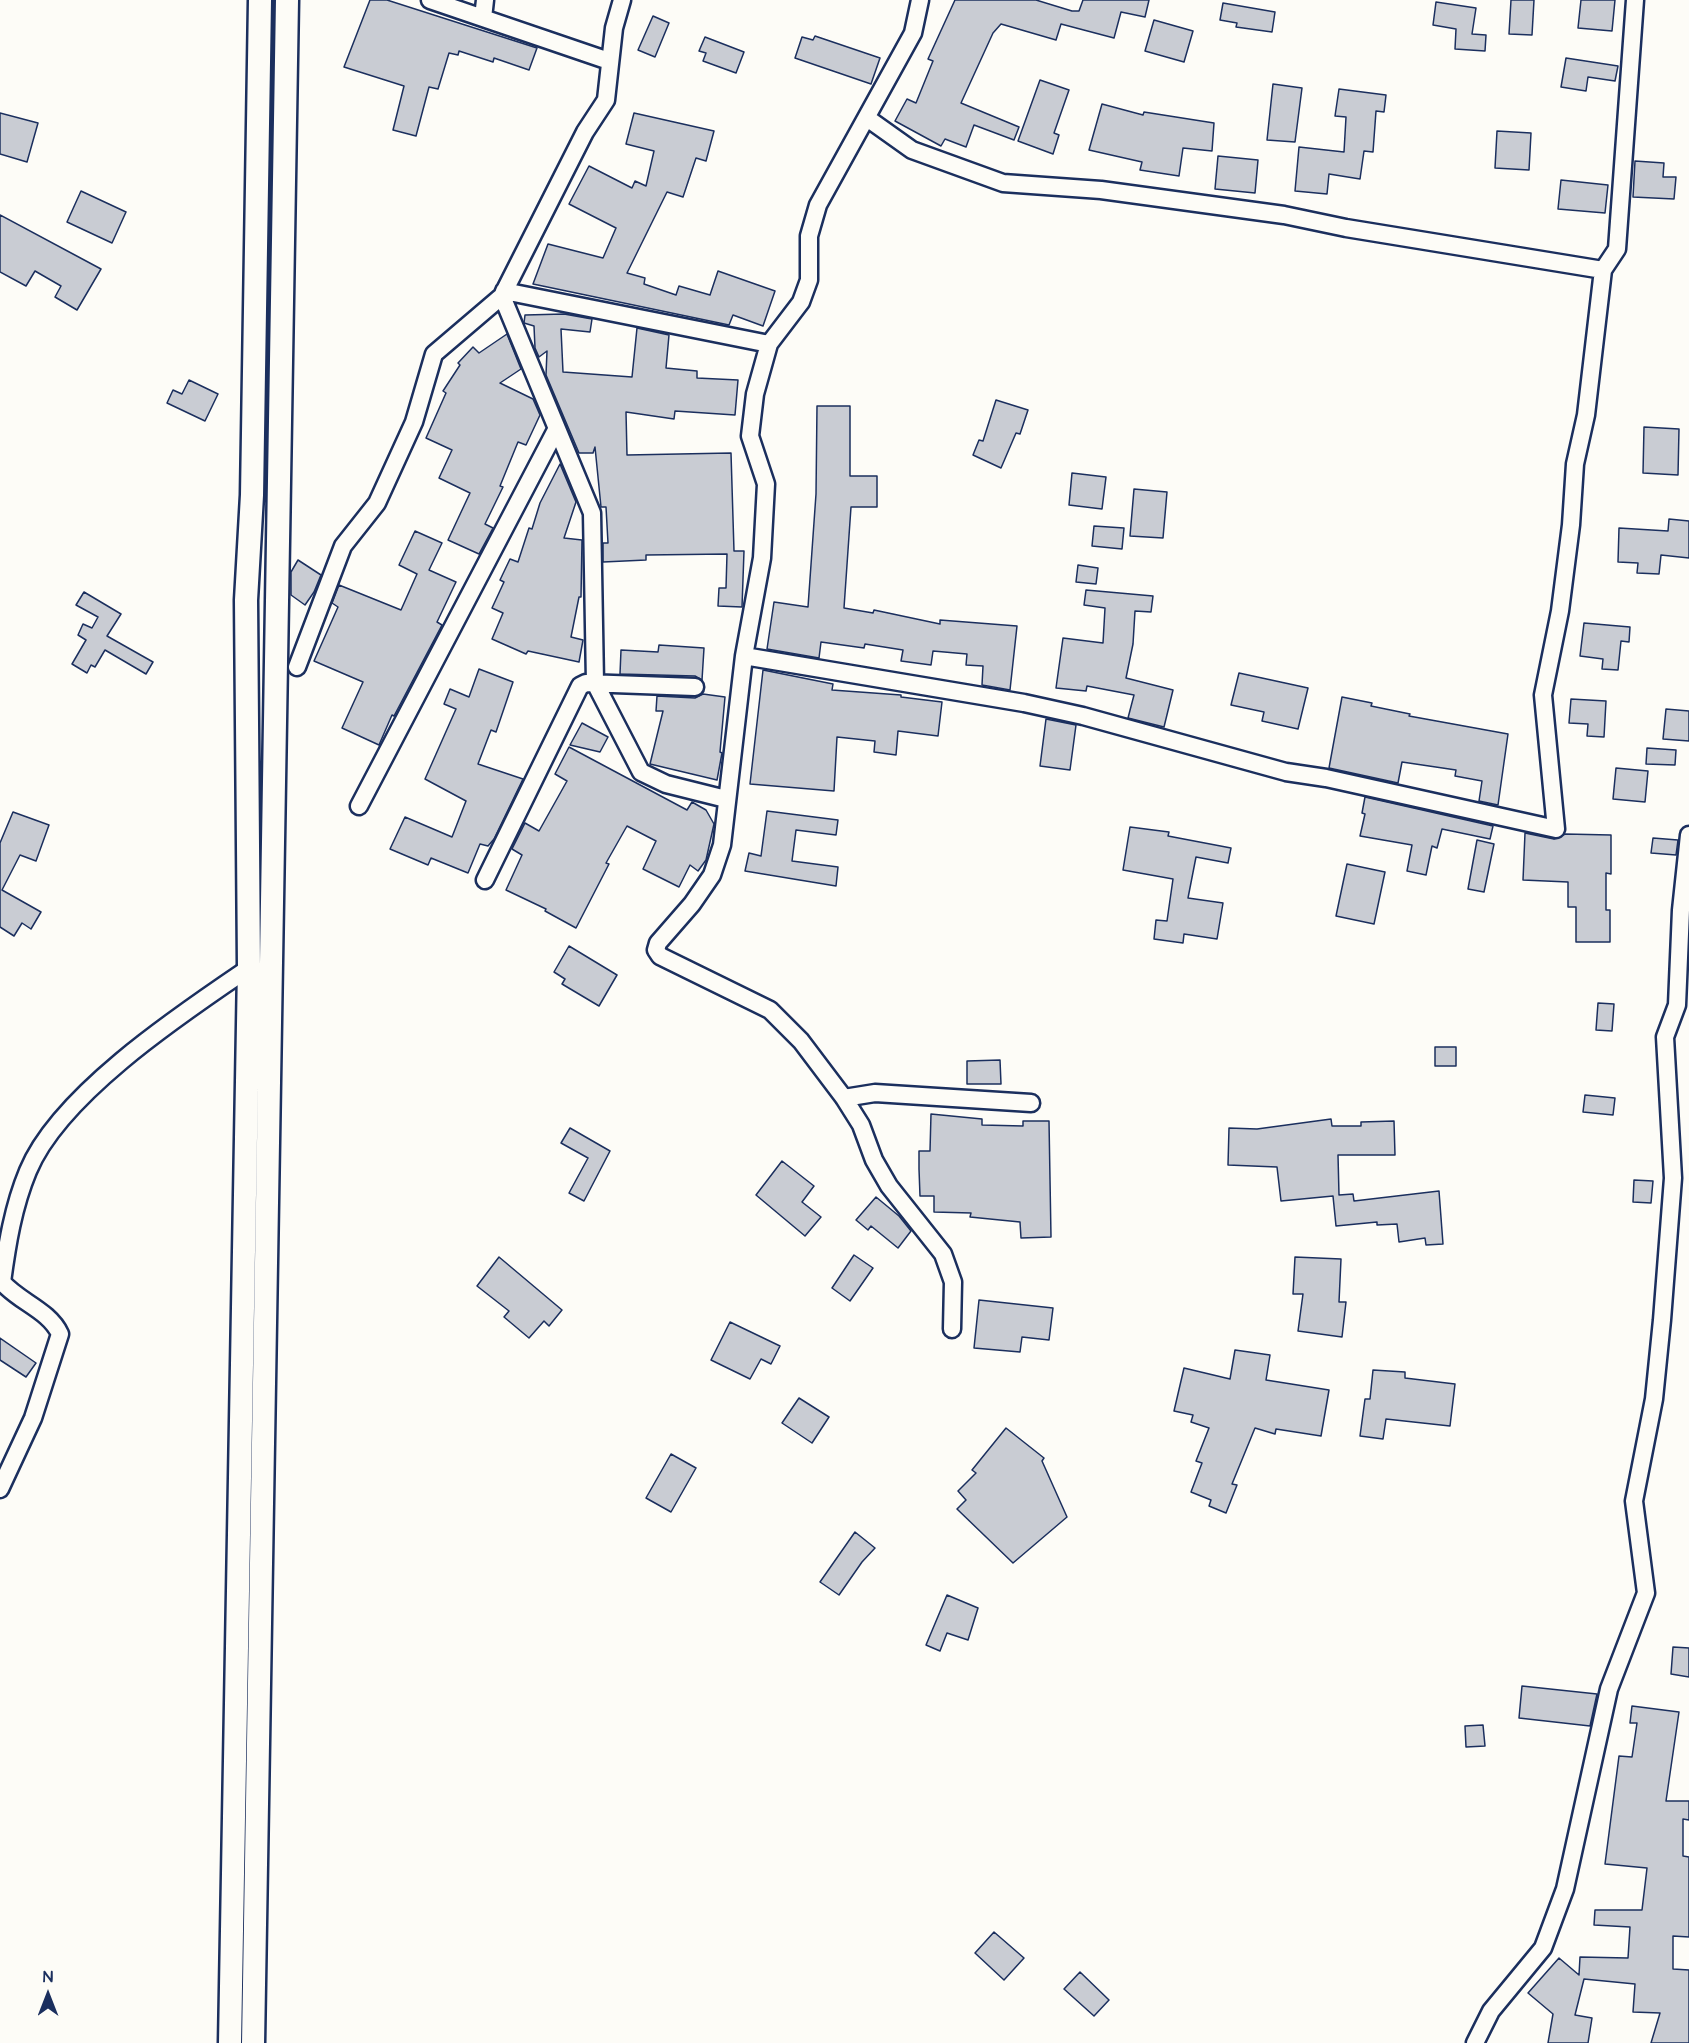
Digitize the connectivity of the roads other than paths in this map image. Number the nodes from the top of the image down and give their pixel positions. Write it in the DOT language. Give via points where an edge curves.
graph roads {
  1 [pos="260,0"];
  2 [pos="287,0"];
  3 [pos="430,0"];
  4 [pos="485,0"];
  5 [pos="622,0"];
  6 [pos="920,0"];
  7 [pos="1635,0"];
  8 [pos="483,18"];
  9 [pos="609,62"];
  10 [pos="867,118"];
  11 [pos="1603,270"];
  12 [pos="503,294"];
  13 [pos="769,344"];
  14 [pos="556,430"];
  15 [pos="744,656"];
  16 [pos="297,667"];
  17 [pos="595,683"];
  18 [pos="695,687"];
  19 [pos="726,799"];
  20 [pos="359,806"];
  21 [pos="1689,835"];
  22 [pos="485,880"];
  23 [pos="249,968"];
  24 [pos="844,1098"];
  25 [pos="1031,1103"];
  26 [pos="952,1329"];
  27 [pos="0,1489"];
  28 [pos="230,2043"];
  29 [pos="254,2043"];
  30 [pos="1475,2043"];
  1 -- 23 [label="main road" via="252,495 246,612"];
  2 -- 29 [label="main road"];
  3 -- 8 [label="street"];
  4 -- 8 [label="street"];
  5 -- 9 [label="street"];
  6 -- 10 [label="street" via="913,33"];
  7 -- 11 [label="street" via="1617,249"];
  8 -- 9 [label="street"];
  9 -- 12 [label="street" via="606,100 585,132"];
  10 -- 11 [label="street" via="912,150 1003,183 1101,190 1284,215"];
  10 -- 13 [label="street" via="818,205 809,236 809,280 801,302"];
  11 -- 15 [label="street" via="1586,415 1575,464 1560,611 1543,695 1556,829 1286,772 1024,703"];
  12 -- 13 [label="street"];
  12 -- 14 [label="street"];
  12 -- 16 [label="street" via="434,354 414,423 377,504 343,546"];
  13 -- 15 [label="street" via="760,369 750,436 766,484 762,558"];
  14 -- 17 [label="street" via="592,513"];
  14 -- 20 [label="street"];
  15 -- 19 [label="street"];
  17 -- 18 [label="street"];
  17 -- 19 [label="street" via="641,772 666,784"];
  17 -- 22 [label="street" via="586,683 577,691"];
  19 -- 24 [label="street" via="722,845 712,876 656,950 660,956 770,1010 801,1041"];
  21 -- 30 [label="street" via="1677,1005 1665,1037 1673,1178 1662,1320 1654,1399 1634,1501 1646,1593 1609,1689 1565,1889 1543,1948 1491,2011"];
  23 -- 27 [label="street" via="184,1012 107,1075 61,1118 28,1170 8,1234 2,1282 12,1294 54,1321 60,1334 33,1418"];
  23 -- 28 [label="main road"];
  24 -- 25 [label="street" via="875,1093"];
  24 -- 26 [label="street" via="889,1186 942,1254 953,1282"];
}
